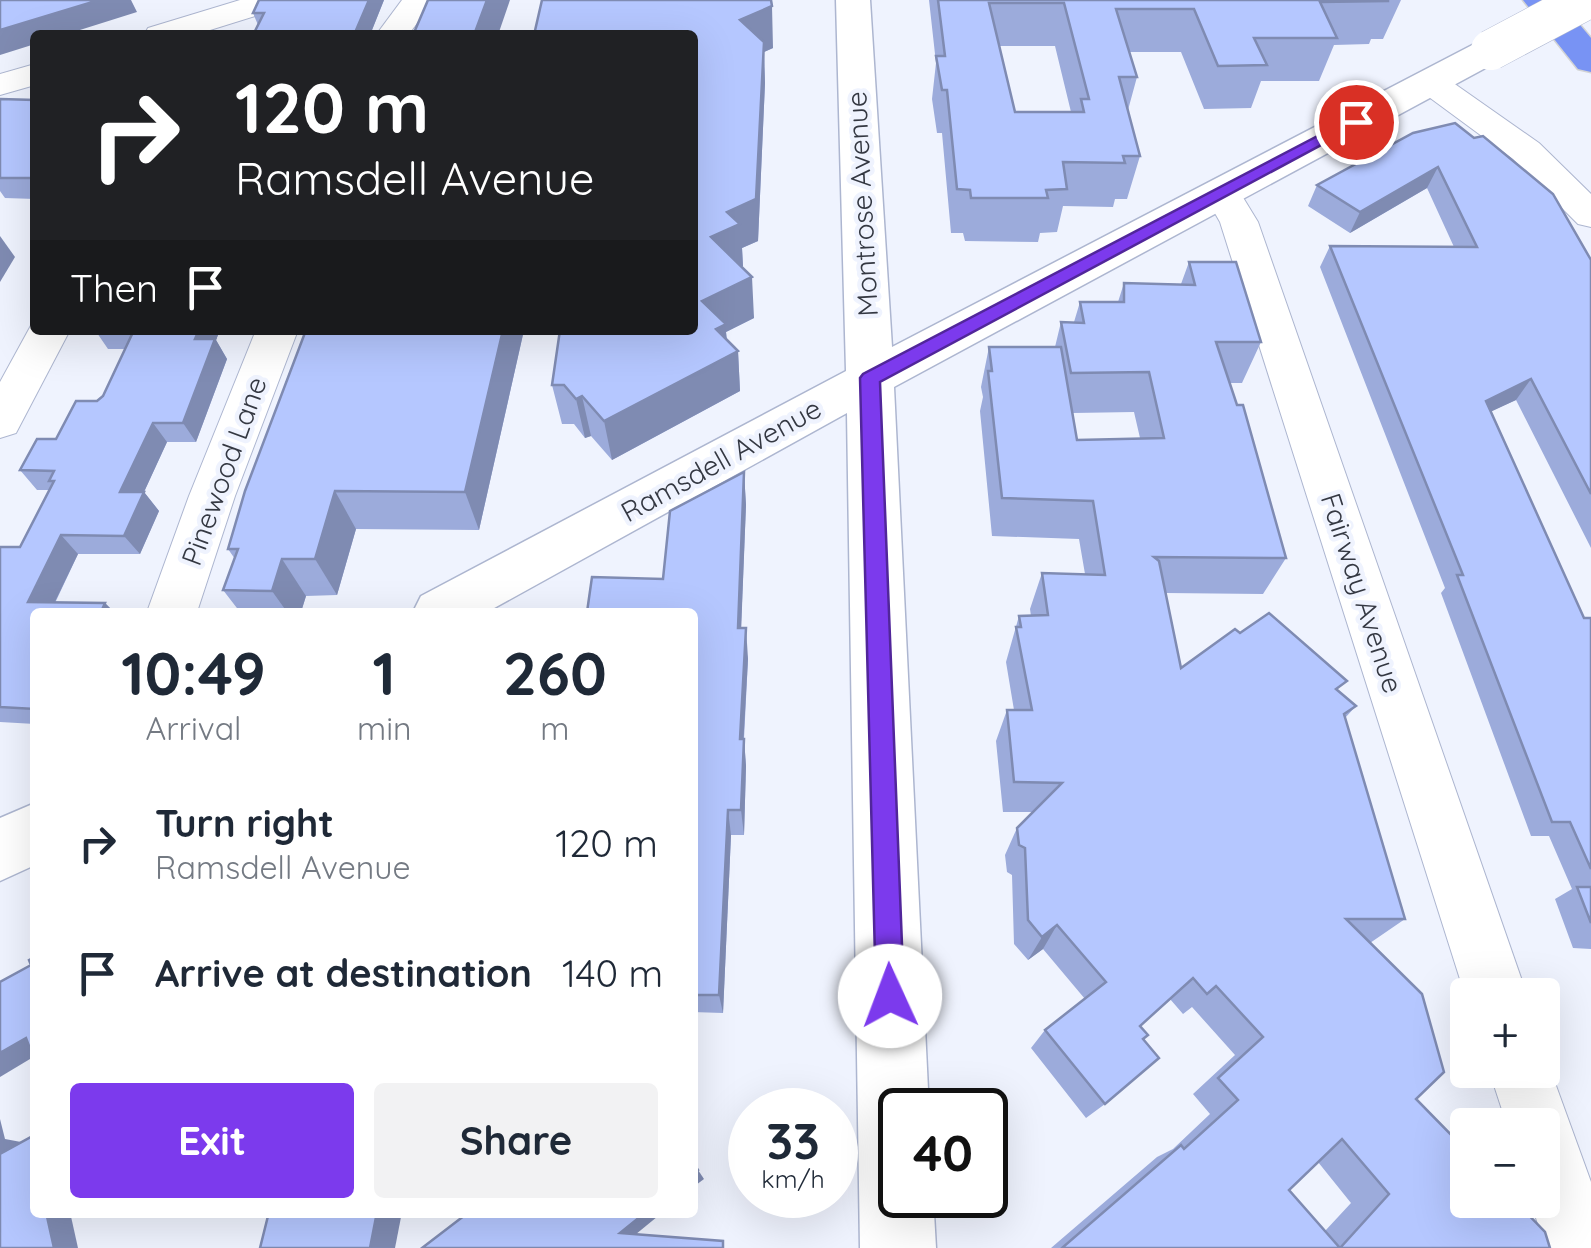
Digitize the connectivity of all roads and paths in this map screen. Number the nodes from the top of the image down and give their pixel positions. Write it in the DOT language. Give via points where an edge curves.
graph roads {
  1 [pos="273,0"];
  2 [pos="419,0"];
  3 [pos="853,0"];
  4 [pos="1540,0"];
  5 [pos="1585,0"];
  6 [pos="212,26"];
  7 [pos="396,30"];
  8 [pos="1591,60"];
  9 [pos="30,76"];
  10 [pos="1430,82"];
  11 [pos="0,85"];
  12 [pos="1224,194"];
  13 [pos="1591,215"];
  14 [pos="46,335"];
  15 [pos="275,335"];
  16 [pos="870,378"];
  17 [pos="0,422"];
  18 [pos="173,608"];
  19 [pos="447,608"];
  20 [pos="30,835"];
  21 [pos="0,851"];
  22 [pos="1490,978"];
  23 [pos="1560,1189"];
  24 [pos="898,1248"];
  25 [pos="1580,1248"];
  1 -- 6 [label="street"];
  2 -- 7 [label="street"];
  3 -- 16 [label="street, Montrose Avenue"];
  4 -- 8 [label="highway"];
  5 -- 10 [label="street, Ramsdell Avenue, bridge"];
  9 -- 11 [label="street"];
  10 -- 12 [label="street, Ramsdell Avenue"];
  10 -- 13 [label="street" via="1526,150"];
  12 -- 16 [label="street, Ramsdell Avenue"];
  12 -- 22 [label="street, Fairway Avenue"];
  14 -- 17 [label="street"];
  15 -- 18 [label="street, Pinewood Lane"];
  16 -- 19 [label="street, Ramsdell Avenue"];
  16 -- 24 [label="street, Montrose Avenue"];
  20 -- 21 [label="street"];
  23 -- 25 [label="street"];
}
